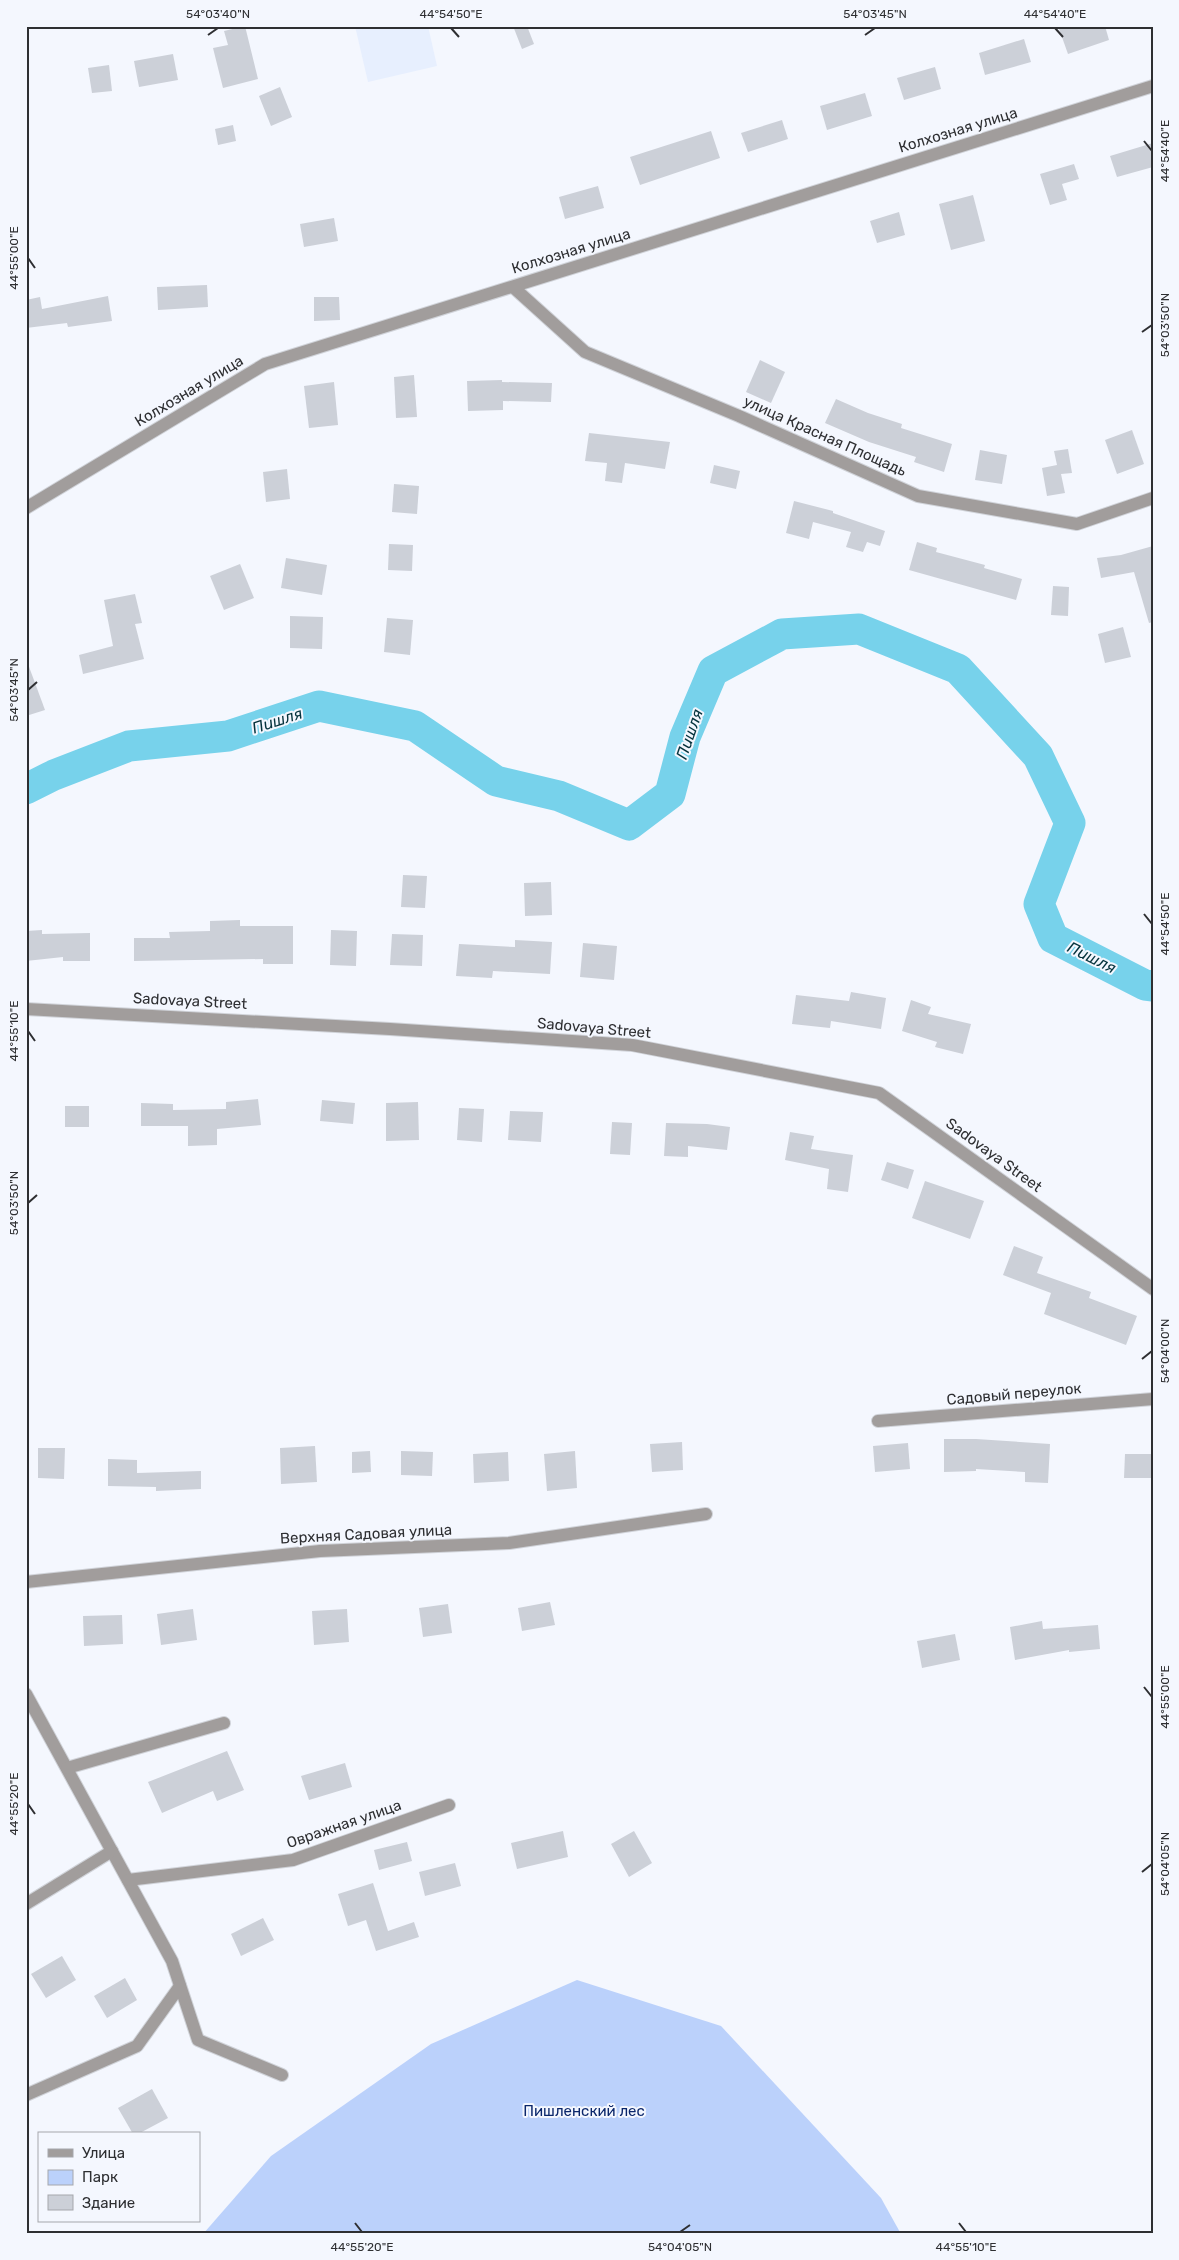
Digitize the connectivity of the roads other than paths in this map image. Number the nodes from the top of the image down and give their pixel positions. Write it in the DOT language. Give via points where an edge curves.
graph roads {
  1 [pos="1153,86"];
  2 [pos="513,287"];
  3 [pos="1153,498"];
  4 [pos="26,508"];
  5 [pos="26,1009"];
  6 [pos="1153,1289"];
  7 [pos="1153,1399"];
  8 [pos="878,1421"];
  9 [pos="706,1514"];
  10 [pos="26,1582"];
  11 [pos="26,1694"];
  12 [pos="224,1723"];
  13 [pos="67,1768"];
  14 [pos="450,1805"];
  15 [pos="112,1851"];
  16 [pos="128,1880"];
  17 [pos="26,1904"];
  18 [pos="180,1986"];
  19 [pos="282,2075"];
  20 [pos="26,2095"];
  1 -- 2 [label="street, Колхозная улица"];
  2 -- 3 [label="street, улица Красная Площадь" via="585,352 918,496 1077,524"];
  2 -- 4 [label="street, Колхозная улица" via="265,364"];
  5 -- 6 [label="street, Sadovaya Street" via="390,1028 632,1046 879,1093"];
  7 -- 8 [label="street, Садовый переулок"];
  9 -- 10 [label="street, Верхняя Садовая улица" via="509,1544 320,1551"];
  11 -- 13 [label="street"];
  12 -- 13 [label="street"];
  13 -- 15 [label="street"];
  14 -- 16 [label="street, Овражная улица" via="293,1860"];
  15 -- 16 [label="street"];
  15 -- 17 [label="street"];
  16 -- 18 [label="street" via="172,1961"];
  18 -- 19 [label="street" via="198,2040"];
  18 -- 20 [label="street" via="137,2046"];
}
